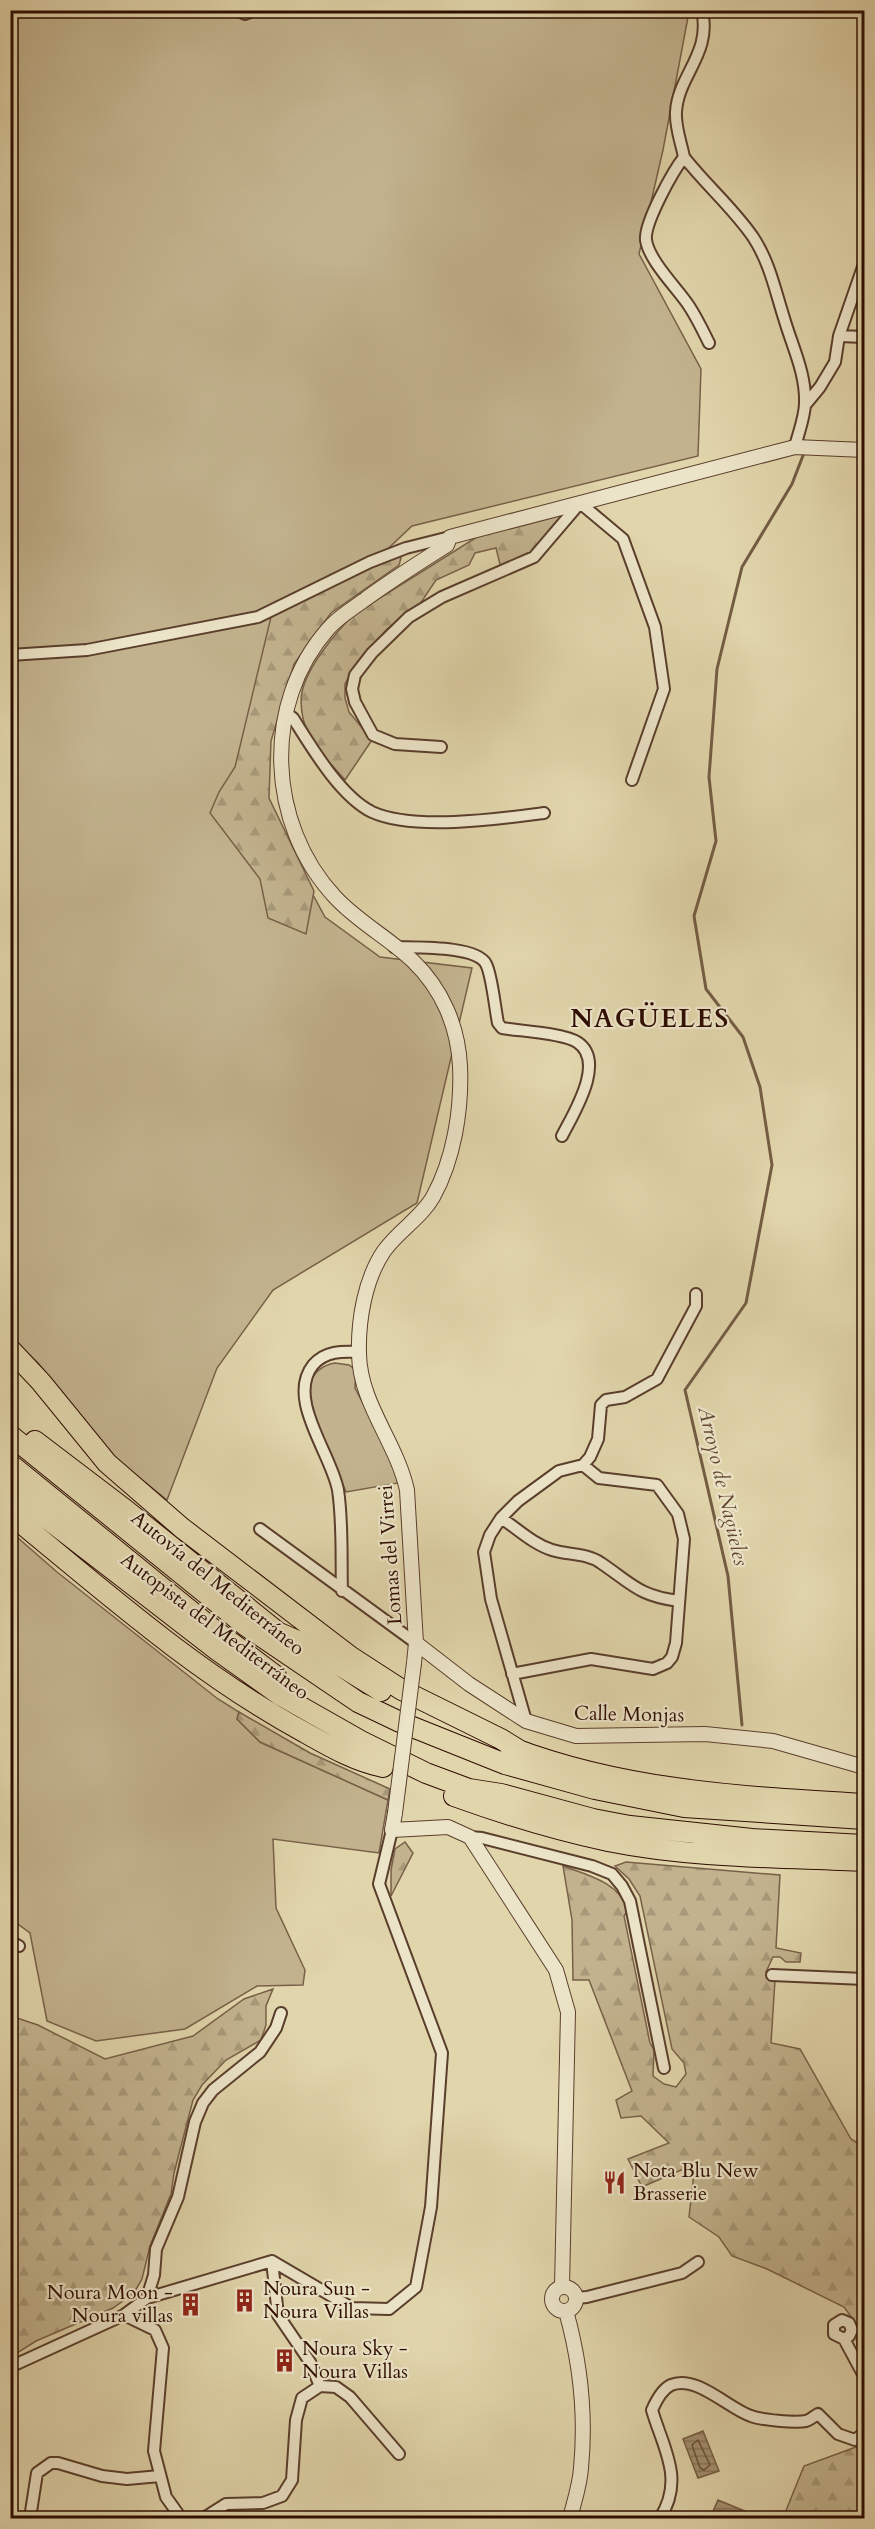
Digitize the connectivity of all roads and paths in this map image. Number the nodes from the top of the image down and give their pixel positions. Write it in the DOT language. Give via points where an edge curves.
graph roads {
  1 [pos="237,10"];
  2 [pos="255,10"];
  3 [pos="702,10"];
  4 [pos="684,157"];
  5 [pos="864,264"];
  6 [pos="839,336"];
  7 [pos="864,337"];
  8 [pos="709,343"];
  9 [pos="806,404"];
  10 [pos="795,447"];
  11 [pos="864,450"];
  12 [pos="580,503"];
  13 [pos="450,537"];
  14 [pos="406,548"];
  15 [pos="412,567"];
  16 [pos="10,655"];
  17 [pos="286,713"];
  18 [pos="441,747"];
  19 [pos="633,780"];
  20 [pos="544,813"];
  21 [pos="393,947"];
  22 [pos="562,1136"];
  23 [pos="696,1294"];
  24 [pos="10,1349"];
  25 [pos="359,1352"];
  26 [pos="10,1426"];
  27 [pos="10,1435"];
  28 [pos="10,1464"];
  29 [pos="583,1465"];
  30 [pos="10,1490"];
  31 [pos="10,1514"];
  32 [pos="501,1518"];
  33 [pos="260,1529"];
  34 [pos="342,1591"];
  35 [pos="679,1601"];
  36 [pos="277,1632"];
  37 [pos="416,1643"];
  38 [pos="217,1650"];
  39 [pos="512,1674"];
  40 [pos="526,1721"];
  41 [pos="431,1733"];
  42 [pos="522,1752"];
  43 [pos="383,1767"];
  44 [pos="864,1767"];
  45 [pos="501,1794"];
  46 [pos="864,1804"];
  47 [pos="864,1819"];
  48 [pos="392,1830"];
  49 [pos="470,1837"];
  50 [pos="864,1845"];
  51 [pos="864,1861"];
  52 [pos="772,1975"];
  53 [pos="864,1979"];
  54 [pos="281,2013"];
  55 [pos="664,2068"];
  56 [pos="272,2260"];
  57 [pos="698,2262"];
  58 [pos="562,2287"];
  59 [pos="147,2298"];
  60 [pos="576,2298"];
  61 [pos="566,2311"];
  62 [pos="124,2314"];
  63 [pos="844,2338"];
  64 [pos="10,2367"];
  65 [pos="864,2376"];
  66 [pos="320,2386"];
  67 [pos="864,2433"];
  68 [pos="399,2454"];
  69 [pos="160,2476"];
  70 [pos="30,2518"];
  71 [pos="181,2518"];
  72 [pos="204,2518"];
  73 [pos="570,2518"];
  74 [pos="660,2518"];
  1 -- 2 [label="street" via="245,14"];
  3 -- 4 [label="street" via="705,21 701,49 676,109"];
  4 -- 8 [label="street" via="665,186 646,241 663,272 691,308"];
  4 -- 9 [label="street" via="718,194 765,257 795,347"];
  5 -- 6 [label="street"];
  6 -- 7 [label="street"];
  6 -- 9 [label="street" via="835,362"];
  9 -- 10 [label="street"];
  10 -- 11 [label="street"];
  10 -- 12 [label="street"];
  12 -- 13 [label="street"];
  12 -- 18 [label="street" via="534,557 442,597 409,617 355,675 355,702 373,735 395,744"];
  12 -- 19 [label="street" via="623,539 656,627 664,689"];
  13 -- 14 [label="street"];
  13 -- 15 [label="street, Lomas del Virrei" via="447,545"];
  14 -- 15 [label="street"];
  14 -- 16 [label="street" via="258,617 87,650"];
  15 -- 17 [label="street, Lomas del Virrei" via="328,629 300,671"];
  17 -- 20 [label="street" via="345,790 371,811 402,821"];
  17 -- 21 [label="street, Lomas del Virrei" via="282,789 294,830 309,861 335,897"];
  21 -- 22 [label="street" via="468,951 480,956 487,965 502,1028 576,1041 587,1053 585,1092"];
  21 -- 25 [label="street, Lomas del Virrei" via="411,959 443,1000 454,1030 460,1066 457,1119 447,1167 432,1199 384,1251 370,1281 363,1305"];
  23 -- 29 [label="street" via="696,1306 657,1378 626,1397 606,1400 601,1405 598,1439"];
  24 -- 42 [label="highway" via="107,1463 182,1528 368,1668 402,1690"];
  25 -- 34 [label="street" via="339,1351 319,1358 304,1380 304,1399 338,1488"];
  25 -- 37 [label="street, Lomas del Virrei" via="365,1393 402,1468 407,1490"];
  26 -- 36 [label="highway, Autovía del Mediterráneo" via="100,1490"];
  27 -- 41 [label="highway, Autopista del Mediterráneo" via="246,1626 315,1675 358,1702"];
  28 -- 45 [label="highway, Autopista del Mediterráneo" via="213,1629 304,1695 364,1731"];
  29 -- 32 [label="street" via="559,1471"];
  29 -- 35 [label="street" via="599,1478 657,1485 668,1497 678,1514 684,1539"];
  30 -- 38 [label="highway"];
  31 -- 43 [label="highway" via="209,1673 309,1735 363,1763"];
  32 -- 35 [label="street" via="552,1550 601,1563 645,1594"];
  32 -- 39 [label="street" via="484,1552 491,1599"];
  33 -- 34 [label="street"];
  34 -- 37 [label="street"];
  35 -- 39 [label="street" via="672,1657 658,1668 591,1659"];
  36 -- 41 [label="highway, Autovía del Mediterráneo"];
  36 -- 42 [label="highway" via="305,1644 401,1702"];
  37 -- 40 [label="street, Calle Monjas"];
  37 -- 48 [label="street, Lomas del Virrei, bridge"];
  38 -- 43 [label="highway" via="233,1672 284,1709"];
  38 -- 45 [label="highway" via="280,1695 361,1742 469,1790"];
  39 -- 40 [label="street"];
  40 -- 44 [label="street, Calle Monjas" via="576,1736 705,1734 774,1741"];
  41 -- 47 [label="highway" via="506,1764 606,1792 684,1807"];
  42 -- 46 [label="highway" via="578,1769 681,1790"];
  43 -- 51 [label="highway" via="468,1801 608,1841 688,1851"];
  45 -- 50 [label="highway" via="630,1826 752,1839"];
  48 -- 49 [label="street" via="448,1827"];
  48 -- 56 [label="street" via="379,1884 442,2053 432,2207 416,2287 389,2309 352,2308"];
  49 -- 55 [label="street" via="612,1874 630,1902"];
  49 -- 58 [label="street" via="556,1970 568,2012"];
  52 -- 53 [label="street"];
  54 -- 59 [label="street" via="260,2052 213,2090 203,2103 178,2196 156,2249"];
  56 -- 59 [label="street"];
  56 -- 66 [label="street" via="278,2315 310,2362"];
  57 -- 60 [label="street" via="682,2273"];
  58 -- 60 [label="street" via="570,2288"];
  58 -- 61 [label="street" via="555,2290 552,2300 558,2310"];
  59 -- 62 [label="street"];
  60 -- 61 [label="street"];
  61 -- 73 [label="street" via="583,2415 581,2471"];
  62 -- 64 [label="street"];
  62 -- 69 [label="street" via="155,2330 163,2348 154,2451"];
  63 -- 65 [label="street"];
  66 -- 68 [label="street" via="336,2387 350,2397"];
  66 -- 72 [label="street" via="302,2398 296,2420 292,2480 282,2496 263,2503 226,2504"];
  67 -- 74 [label="street" via="855,2440 838,2434 818,2414 806,2421 751,2416 711,2392 687,2383 672,2385 651,2409 667,2448 672,2484"];
  69 -- 70 [label="street" via="127,2479 51,2463 37,2473"];
  69 -- 71 [label="street" via="166,2497"];
}
